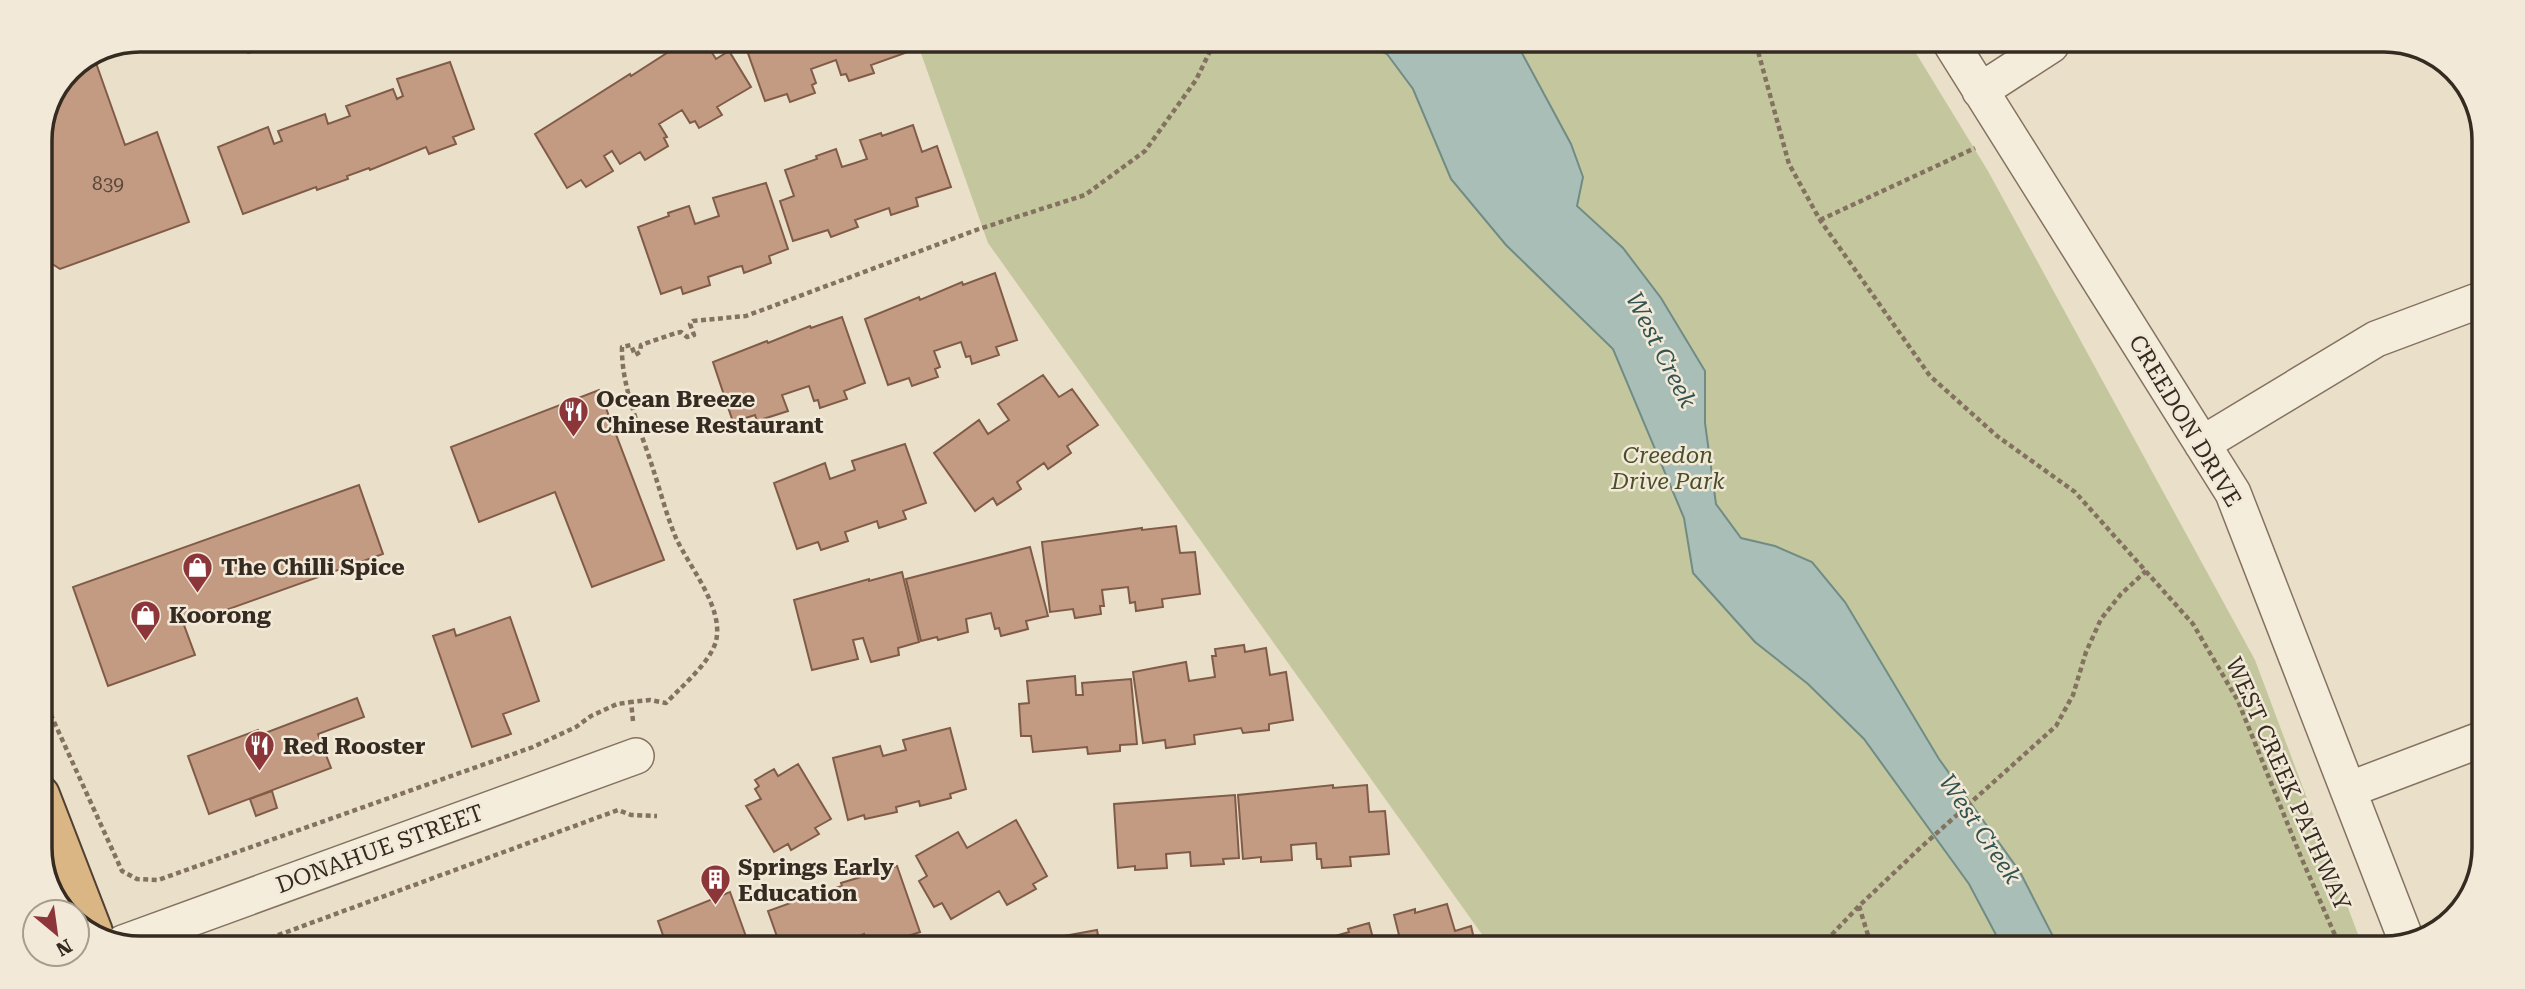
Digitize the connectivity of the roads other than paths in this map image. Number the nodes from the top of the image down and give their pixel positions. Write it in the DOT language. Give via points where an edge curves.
graph roads {
  1 [pos="1956,52"];
  2 [pos="2040,52"];
  3 [pos="1980,91"];
  4 [pos="2472,303"];
  5 [pos="2202,444"];
  6 [pos="2472,743"];
  7 [pos="636,756"];
  8 [pos="2348,790"];
  9 [pos="53,829"];
  10 [pos="88,919"];
  11 [pos="2404,934"];
  12 [pos="143,936"];
  1 -- 3 [label="street, CREEDON DRIVE"];
  2 -- 3 [label="street"];
  3 -- 5 [label="street, CREEDON DRIVE"];
  4 -- 5 [label="street" via="2376,339"];
  5 -- 8 [label="street, CREEDON DRIVE" via="2233,493"];
  6 -- 8 [label="street"];
  7 -- 12 [label="street, DONAHUE STREET"];
  8 -- 11 [label="street, CREEDON DRIVE"];
  9 -- 10 [label="highway"];
}
